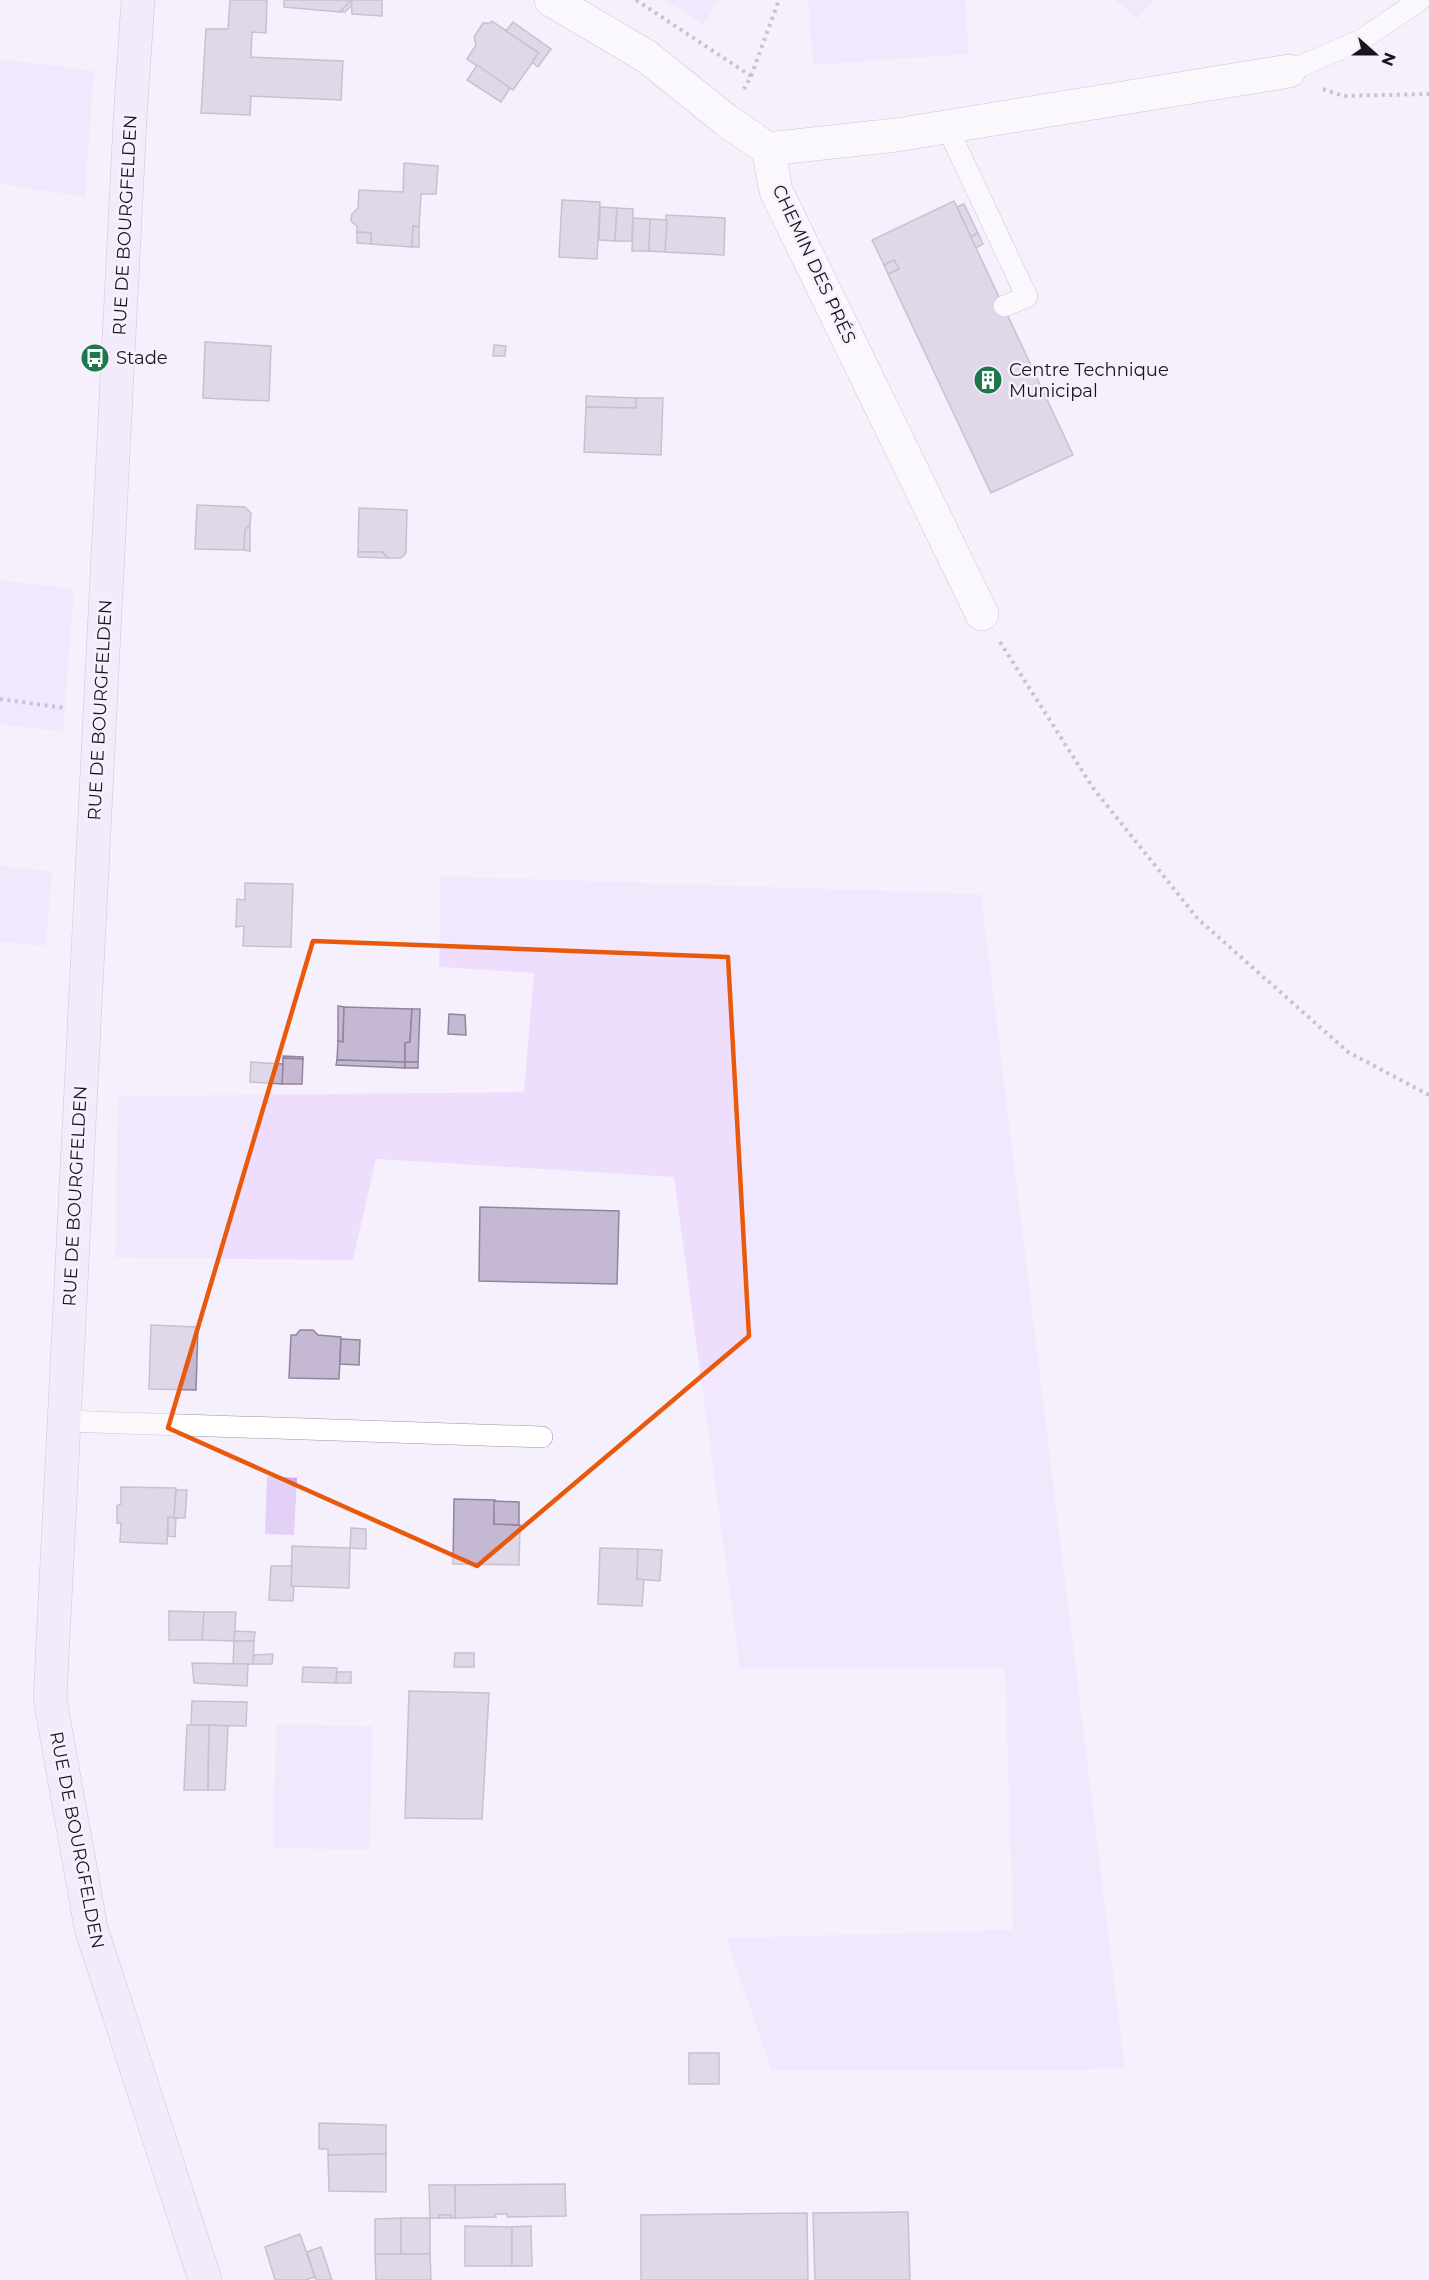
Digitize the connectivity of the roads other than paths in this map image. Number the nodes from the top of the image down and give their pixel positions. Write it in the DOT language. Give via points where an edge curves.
graph roads {
  1 [pos="138,0"];
  2 [pos="551,0"];
  3 [pos="1420,0"];
  4 [pos="1289,71"];
  5 [pos="947,127"];
  6 [pos="768,149"];
  7 [pos="1004,306"];
  8 [pos="982,614"];
  9 [pos="64,1421"];
  10 [pos="542,1437"];
  11 [pos="205,2280"];
  1 -- 9 [label="main road, RUE DE BOURGFELDEN"];
  2 -- 6 [label="street" via="646,56"];
  3 -- 4 [label="lane" via="1361,40"];
  4 -- 5 [label="street"];
  5 -- 6 [label="street"];
  5 -- 7 [label="lane" via="1027,297"];
  6 -- 8 [label="street, CHEMIN DES PRÉS" via="776,191"];
  9 -- 10 [label="lane"];
  9 -- 11 [label="main road, RUE DE BOURGFELDEN" via="50,1699 91,1928"];
}
